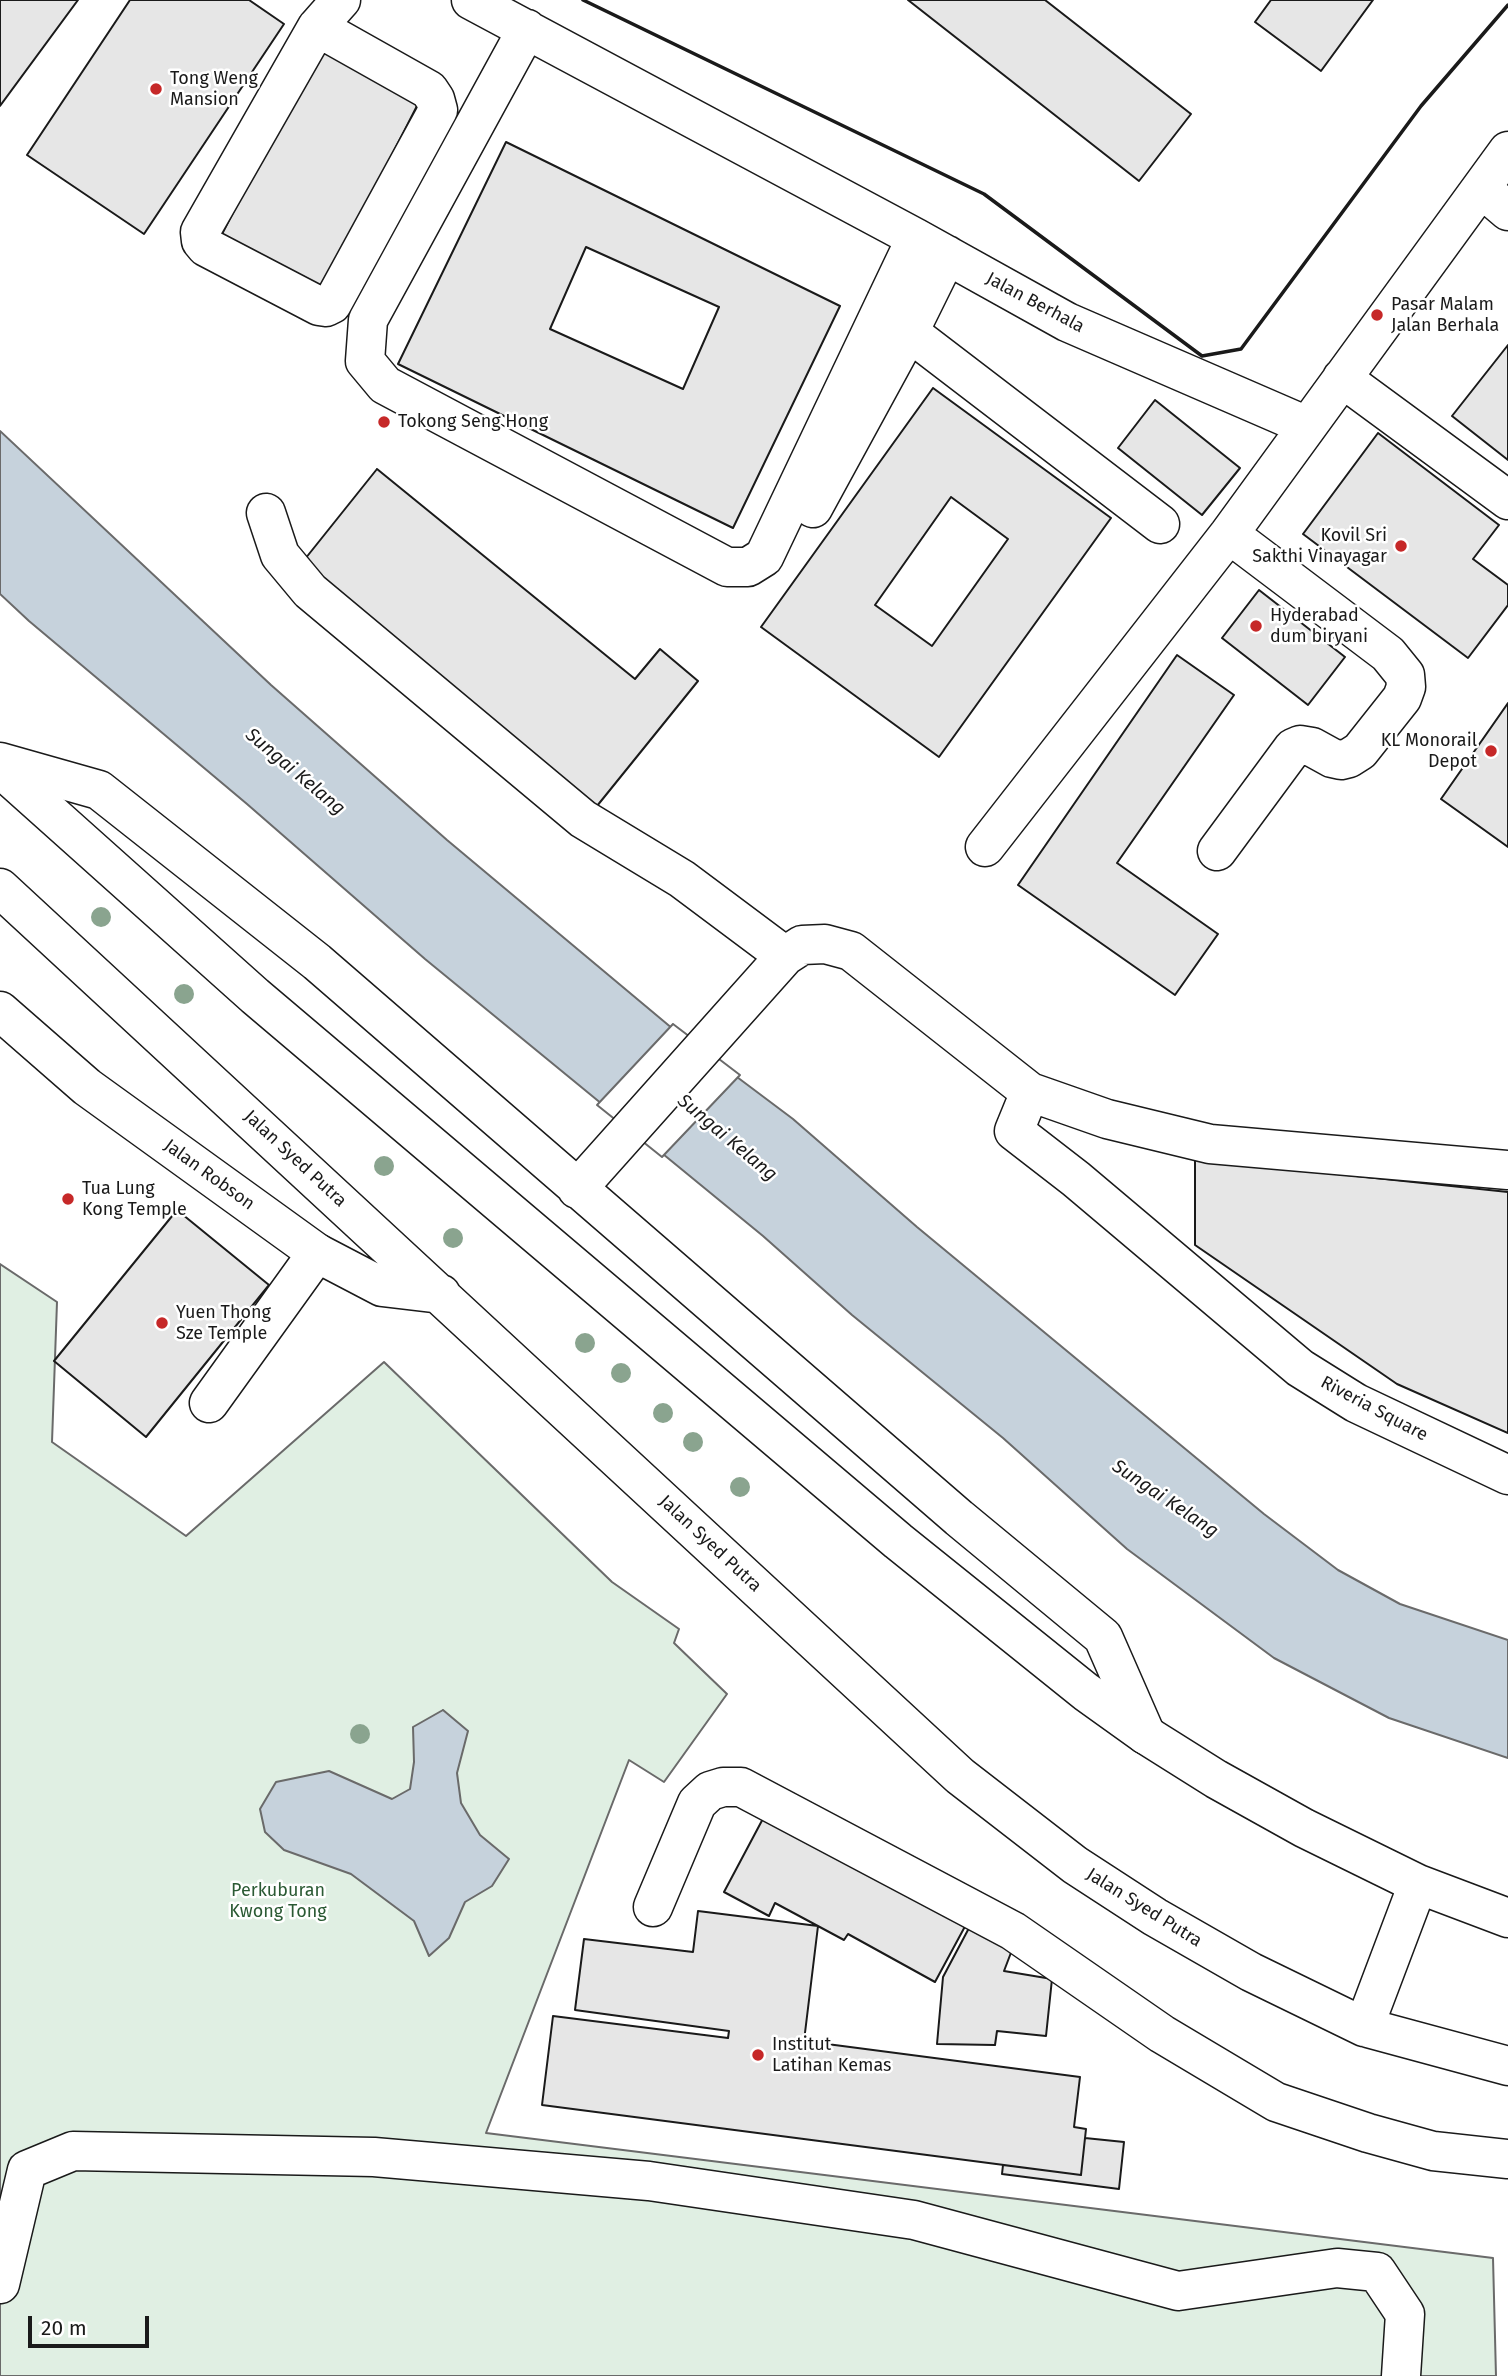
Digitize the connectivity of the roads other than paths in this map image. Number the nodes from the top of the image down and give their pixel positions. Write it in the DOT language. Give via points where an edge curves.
graph roads {
  1 [pos="471,0"];
  2 [pos="329,14"];
  3 [pos="527,29"];
  4 [pos="1508,151"];
  5 [pos="1494,200"];
  6 [pos="931,246"];
  7 [pos="909,331"];
  8 [pos="1342,378"];
  9 [pos="1307,426"];
  10 [pos="1508,500"];
  11 [pos="266,513"];
  12 [pos="1160,524"];
  13 [pos="1229,534"];
  14 [pos="796,541"];
  15 [pos="0,762"];
  16 [pos="0,768"];
  17 [pos="985,847"];
  18 [pos="1217,851"];
  19 [pos="0,888"];
  20 [pos="781,962"];
  21 [pos="0,1011"];
  22 [pos="1030,1092"];
  23 [pos="1508,1170"];
  24 [pos="585,1181"];
  25 [pos="317,1253"];
  26 [pos="441,1294"];
  27 [pos="209,1403"];
  28 [pos="1508,1475"];
  29 [pos="1146,1735"];
  30 [pos="1418,1884"];
  31 [pos="653,1907"];
  32 [pos="1508,1918"];
  33 [pos="1364,2027"];
  34 [pos="1508,2066"];
  35 [pos="1508,2159"];
  36 [pos="0,2284"];
  37 [pos="1401,2376"];
  1 -- 3 [label="main road, Jalan Berhala"];
  2 -- 2 [label="main road" via="200,232 206,247 326,307 332,304 438,110 429,90"];
  3 -- 6 [label="main road, Jalan Berhala"];
  3 -- 6 [label="main road" via="368,320 365,361 385,385 727,567 748,567 764,557"];
  4 -- 5 [label="main road"];
  5 -- 8 [label="main road"];
  6 -- 7 [label="main road"];
  6 -- 9 [label="main road, Jalan Berhala" via="1067,322"];
  7 -- 12 [label="main road"];
  7 -- 14 [label="main road"];
  8 -- 9 [label="main road"];
  8 -- 10 [label="main road"];
  9 -- 13 [label="main road"];
  11 -- 20 [label="main road" via="280,555 310,591 583,819 682,879"];
  13 -- 17 [label="main road"];
  13 -- 18 [label="main road" via="1388,654 1405,674 1406,687 1360,751 1349,758 1332,758 1312,747 1293,748"];
  15 -- 24 [label="main road" via="99,790"];
  16 -- 29 [label="main road" via="255,996 898,1541"];
  19 -- 26 [label="main road, Jalan Syed Putra"];
  20 -- 22 [label="main road" via="802,945 825,944 851,951"];
  20 -- 24 [label="main road"];
  21 -- 25 [label="main road, Jalan Robson" via="87,1087"];
  22 -- 23 [label="main road" via="1107,1119 1210,1144"];
  22 -- 28 [label="main road, Riveria Square" via="1014,1131 1300,1368 1356,1404"];
  24 -- 29 [label="main road" via="949,1509 1103,1637"];
  25 -- 26 [label="main road, Jalan Robson" via="382,1287"];
  25 -- 27 [label="main road"];
  26 -- 33 [label="main road, Jalan Syed Putra" via="960,1776 1075,1865 1155,1917 1251,1972"];
  29 -- 30 [label="main road" via="1304,1828"];
  30 -- 32 [label="main road"];
  30 -- 33 [label="main road"];
  31 -- 35 [label="main road" via="697,1803 710,1791 741,1787 1013,1931 1162,2034 1276,2102 1433,2151"];
  33 -- 34 [label="main road, Jalan Syed Putra"];
  36 -- 37 [label="main road" via="27,2171 73,2151 374,2157 649,2181 914,2220 1178,2291 1337,2268 1377,2272 1405,2315"];
}
